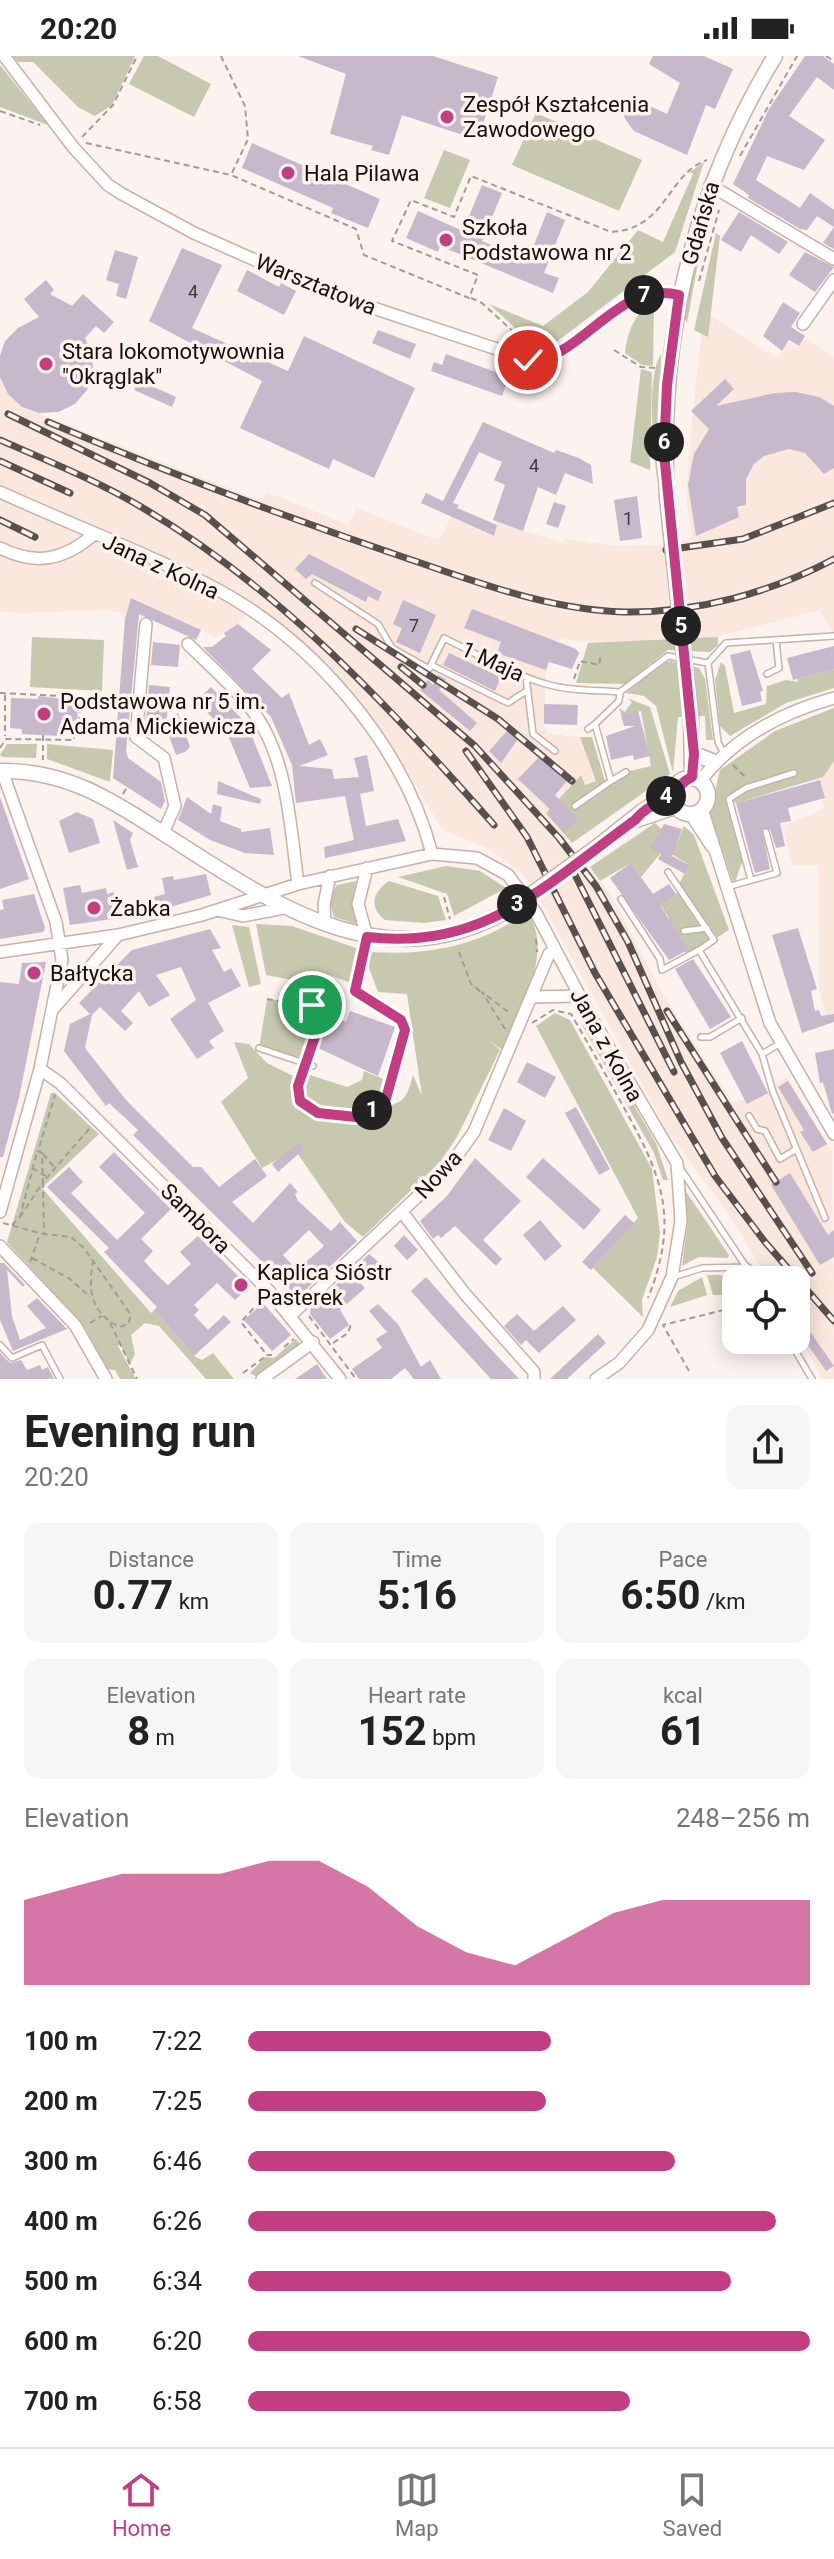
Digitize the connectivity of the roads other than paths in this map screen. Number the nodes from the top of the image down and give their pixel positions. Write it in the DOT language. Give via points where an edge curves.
graph roads {
  1 [pos="4,56"];
  2 [pos="775,56"];
  3 [pos="710,185"];
  4 [pos="834,259"];
  5 [pos="834,280"];
  6 [pos="679,295"];
  7 [pos="803,324"];
  8 [pos="0,492"];
  9 [pos="93,535"];
  10 [pos="0,548"];
  11 [pos="315,583"];
  12 [pos="146,624"];
  13 [pos="834,636"];
  14 [pos="776,641"];
  15 [pos="188,644"];
  16 [pos="708,663"];
  17 [pos="431,665"];
  18 [pos="767,674"];
  19 [pos="526,677"];
  20 [pos="528,690"];
  21 [pos="620,692"];
  22 [pos="834,698"];
  23 [pos="595,724"];
  24 [pos="588,729"];
  25 [pos="555,751"];
  26 [pos="694,754"];
  27 [pos="723,759"];
  28 [pos="1,771"];
  29 [pos="626,772"];
  30 [pos="794,773"];
  31 [pos="697,778"];
  32 [pos="611,781"];
  33 [pos="674,800"];
  34 [pos="575,806"];
  35 [pos="697,812"];
  36 [pos="766,832"];
  37 [pos="163,833"];
  38 [pos="432,854"];
  39 [pos="367,868"];
  40 [pos="668,872"];
  41 [pos="330,876"];
  42 [pos="751,880"];
  43 [pos="298,884"];
  44 [pos="726,887"];
  45 [pos="266,894"];
  46 [pos="621,899"];
  47 [pos="289,907"];
  48 [pos="217,910"];
  49 [pos="325,925"];
  50 [pos="707,928"];
  51 [pos="684,931"];
  52 [pos="118,935"];
  53 [pos="367,937"];
  54 [pos="60,944"];
  55 [pos="555,950"];
  56 [pos="699,950"];
  57 [pos="0,952"];
  58 [pos="334,986"];
  59 [pos="579,996"];
  60 [pos="533,997"];
  61 [pos="55,1007"];
  62 [pos="742,1018"];
  63 [pos="701,1037"];
  64 [pos="782,1043"];
  65 [pos="259,1048"];
  66 [pos="762,1054"];
  67 [pos="305,1063"];
  68 [pos="313,1066"];
  69 [pos="40,1069"];
  70 [pos="749,1116"];
  71 [pos="834,1134"];
  72 [pos="795,1150"];
  73 [pos="677,1163"];
  74 [pos="0,1212"];
  75 [pos="402,1212"];
  76 [pos="825,1218"];
  77 [pos="0,1246"];
  78 [pos="747,1266"];
  79 [pos="722,1268"];
  80 [pos="672,1277"];
  81 [pos="291,1315"];
  82 [pos="313,1342"];
  83 [pos="0,1345"];
  84 [pos="797,1354"];
  85 [pos="60,1379"];
  86 [pos="106,1379"];
  87 [pos="262,1379"];
  88 [pos="340,1379"];
  89 [pos="534,1379"];
  90 [pos="596,1379"];
  91 [pos="812,1379"];
  1 -- 6 [label="street, Warsztatowa" via="108,185 194,233 334,295 523,360 555,353 643,296 660,291"];
  2 -- 3 [label="street, Gdańska" via="732,131"];
  3 -- 4 [label="street"];
  3 -- 6 [label="street, Gdańska"];
  5 -- 7 [label="street"];
  6 -- 26 [label="street, Gdańska, bridge" via="667,385 667,498"];
  8 -- 9 [label="street, Jana z Kolna"];
  9 -- 10 [label="street, Jana z Kolna" via="73,552 53,558 35,559"];
  9 -- 38 [label="street, Jana z Kolna" via="206,584 252,611 320,668 356,707 411,790"];
  11 -- 17 [label="lane, 1 Maja" via="378,624 392,648 429,669"];
  12 -- 37 [label="street" via="136,737 164,758 175,806"];
  13 -- 14 [label="lane"];
  14 -- 16 [label="lane" via="726,643"];
  14 -- 18 [label="lane" via="779,668"];
  15 -- 43 [label="street" via="250,707 263,728 283,781"];
  16 -- 21 [label="lane" via="668,656"];
  16 -- 27 [label="lane"];
  17 -- 19 [label="lane, 1 Maja" via="444,638"];
  17 -- 20 [label="lane" via="500,701 508,703"];
  19 -- 20 [label="lane"];
  19 -- 21 [label="lane, 1 Maja"];
  20 -- 25 [label="lane" via="533,734"];
  21 -- 23 [label="lane" via="619,701"];
  22 -- 27 [label="street" via="787,714"];
  23 -- 24 [label="lane"];
  23 -- 32 [label="lane"];
  26 -- 27 [label="street"];
  26 -- 31 [label="street"];
  27 -- 31 [label="street"];
  28 -- 37 [label="street" via="49,775 87,786"];
  28 -- 54 [label="street"];
  29 -- 32 [label="lane"];
  30 -- 42 [label="lane" via="729,799"];
  31 -- 33 [label="street" via="683,781"];
  31 -- 35 [label="street" via="708,794"];
  32 -- 34 [label="lane"];
  33 -- 35 [label="street"];
  33 -- 53 [label="street, bridge" via="646,806 635,820 515,906 454,935 421,941"];
  35 -- 44 [label="street"];
  36 -- 42 [label="lane" via="777,873"];
  37 -- 45 [label="street"];
  38 -- 39 [label="street, Jana z Kolna"];
  38 -- 55 [label="street, Jana z Kolna" via="477,858 508,875"];
  39 -- 41 [label="street, Jana z Kolna"];
  39 -- 53 [label="street" via="358,904"];
  40 -- 50 [label="lane"];
  41 -- 43 [label="street, Jana z Kolna"];
  41 -- 49 [label="street"];
  42 -- 44 [label="lane"];
  43 -- 45 [label="street, Jana z Kolna"];
  44 -- 64 [label="street" via="770,1023"];
  45 -- 47 [label="street"];
  45 -- 48 [label="street, Jana z Kolna"];
  46 -- 56 [label="lane" via="662,970"];
  47 -- 48 [label="street" via="243,916"];
  47 -- 49 [label="street"];
  48 -- 52 [label="street, Jana z Kolna"];
  49 -- 53 [label="street"];
  50 -- 51 [label="lane"];
  50 -- 56 [label="lane" via="714,940"];
  52 -- 54 [label="street, Jana z Kolna"];
  52 -- 61 [label="street"];
  53 -- 67 [label="lane" via="355,991 401,1020 405,1030 390,1095 356,1117 310,1111 298,1093"];
  54 -- 57 [label="street, Jana z Kolna"];
  54 -- 61 [label="street"];
  55 -- 59 [label="street, Jana z Kolna"];
  55 -- 60 [label="street, Nowa"];
  56 -- 62 [label="lane"];
  58 -- 67 [label="lane"];
  59 -- 60 [label="street"];
  59 -- 73 [label="street, Jana z Kolna"];
  60 -- 75 [label="street, Nowa" via="474,1132 449,1167"];
  61 -- 69 [label="street"];
  62 -- 63 [label="lane"];
  62 -- 66 [label="lane"];
  64 -- 66 [label="lane"];
  64 -- 71 [label="street"];
  65 -- 67 [label="lane"];
  66 -- 72 [label="lane"];
  67 -- 68 [label="lane"];
  69 -- 74 [label="street"];
  69 -- 81 [label="street, Sambora" via="98,1119"];
  70 -- 72 [label="lane" via="757,1129 765,1131 780,1159"];
  72 -- 76 [label="lane"];
  73 -- 78 [label="lane, Jana z Kolna"];
  73 -- 80 [label="street" via="681,1221"];
  75 -- 81 [label="street, Nowa"];
  75 -- 89 [label="street" via="534,1372"];
  77 -- 86 [label="street" via="75,1325"];
  79 -- 80 [label="lane"];
  80 -- 90 [label="street" via="648,1330 619,1363"];
  81 -- 82 [label="street, Sambora"];
  82 -- 87 [label="street"];
  82 -- 88 [label="street, Sambora"];
  83 -- 85 [label="lane" via="12,1358 42,1345"];
  84 -- 91 [label="lane"];
}
